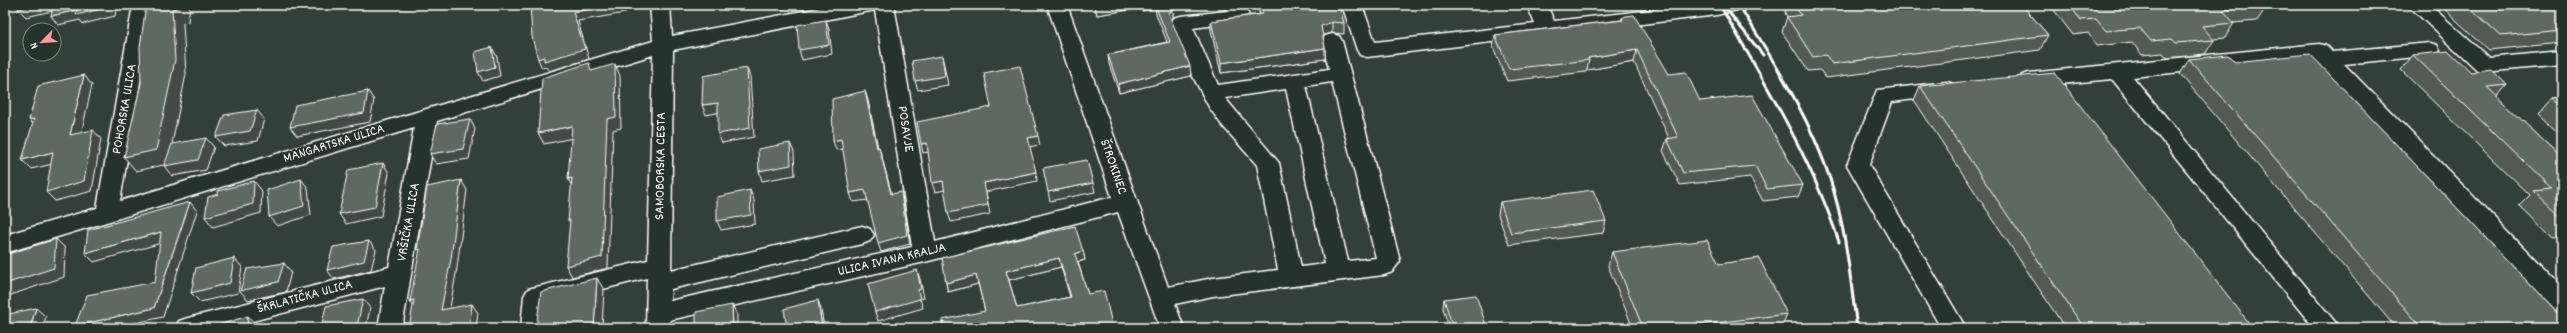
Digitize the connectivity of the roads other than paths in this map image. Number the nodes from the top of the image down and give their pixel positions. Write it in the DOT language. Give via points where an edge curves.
graph roads {
  1 [pos="143,5"];
  2 [pos="660,5"];
  3 [pos="868,5"];
  4 [pos="884,5"];
  5 [pos="1057,5"];
  6 [pos="1236,5"];
  7 [pos="1352,5"];
  8 [pos="1537,5"];
  9 [pos="1730,5"];
  10 [pos="2418,5"];
  11 [pos="1547,29"];
  12 [pos="1332,41"];
  13 [pos="663,45"];
  14 [pos="2430,50"];
  15 [pos="2562,58"];
  16 [pos="2328,59"];
  17 [pos="2117,71"];
  18 [pos="1340,74"];
  19 [pos="1294,81"];
  20 [pos="2008,82"];
  21 [pos="1970,86"];
  22 [pos="1212,93"];
  23 [pos="427,115"];
  24 [pos="1125,202"];
  25 [pos="107,213"];
  26 [pos="862,235"];
  27 [pos="5,244"];
  28 [pos="925,253"];
  29 [pos="1339,272"];
  30 [pos="400,273"];
  31 [pos="660,274"];
  32 [pos="1291,277"];
  33 [pos="1160,298"];
  34 [pos="2562,302"];
  35 [pos="658,321"];
  36 [pos="188,328"];
  37 [pos="390,328"];
  38 [pos="533,328"];
  39 [pos="1172,328"];
  40 [pos="1954,328"];
  41 [pos="2328,328"];
  1 -- 25 [label="street, POHORSKA ULICA"];
  2 -- 13 [label="street, SAMOBORSKA CESTA"];
  3 -- 13 [label="street, MANGARTSKA ULICA"];
  4 -- 28 [label="street, POSAVJE"];
  5 -- 24 [label="street, ŠTROKINEC"];
  6 -- 22 [label="street" via="1239,16 1181,23"];
  7 -- 11 [label="street" via="1367,50"];
  8 -- 11 [label="street"];
  9 -- 11 [label="street" via="1717,9"];
  10 -- 15 [label="street" via="2484,65"];
  12 -- 18 [label="street"];
  13 -- 23 [label="street, MANGARTSKA ULICA"];
  13 -- 31 [label="street, SAMOBORSKA CESTA"];
  14 -- 16 [label="street"];
  16 -- 17 [label="street" via="2319,51"];
  16 -- 34 [label="street"];
  17 -- 20 [label="street"];
  17 -- 41 [label="street"];
  18 -- 19 [label="street"];
  18 -- 29 [label="street" via="1388,261 1384,266"];
  19 -- 22 [label="street"];
  19 -- 29 [label="street"];
  21 -- 40 [label="street" via="1884,95 1858,165"];
  22 -- 32 [label="street" via="1235,127 1260,151 1268,163"];
  23 -- 25 [label="street, MANGARTSKA ULICA"];
  23 -- 30 [label="street, VRŠIČKA ULICA"];
  24 -- 28 [label="street, ULICA IVANA KRALJA"];
  24 -- 33 [label="street, ŠTROKINEC"];
  25 -- 27 [label="street, MANGARTSKA ULICA"];
  26 -- 31 [label="street"];
  28 -- 35 [label="street, ULICA IVANA KRALJA"];
  29 -- 32 [label="street"];
  30 -- 36 [label="street, ŠKRLATIČKA ULICA"];
  30 -- 37 [label="street, VRŠIČKA ULICA"];
  31 -- 35 [label="street, SAMOBORSKA CESTA"];
  31 -- 38 [label="street" via="536,296"];
  32 -- 33 [label="street" via="1213,287"];
  33 -- 39 [label="street, ŠTROKINEC"];
}
